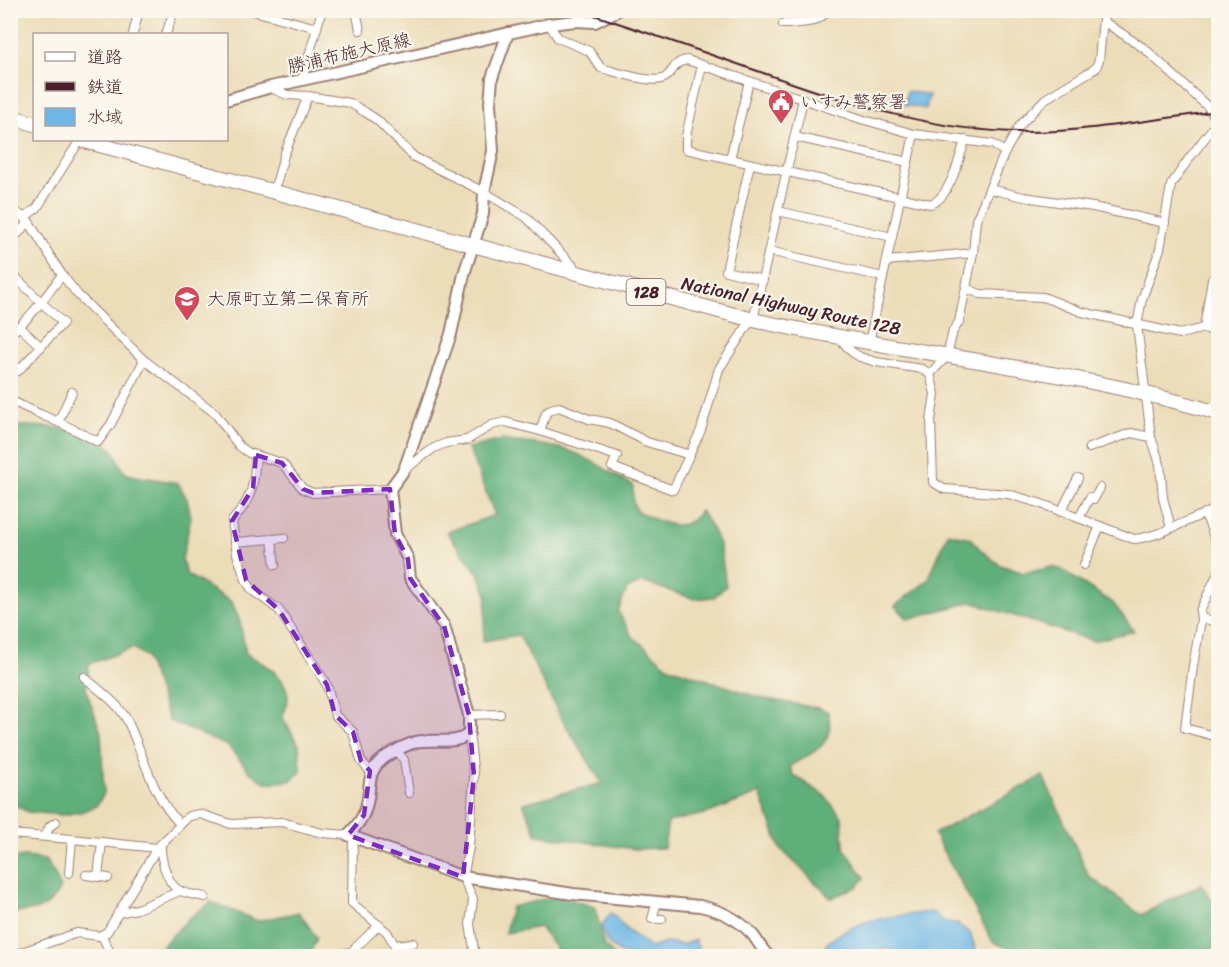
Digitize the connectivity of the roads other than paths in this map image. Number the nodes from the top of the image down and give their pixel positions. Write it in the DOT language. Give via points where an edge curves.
graph roads {
  1 [pos="139,10"];
  2 [pos="174,10"];
  3 [pos="250,10"];
  4 [pos="322,10"];
  5 [pos="356,10"];
  6 [pos="618,10"];
  7 [pos="828,10"];
  8 [pos="1104,10"];
  9 [pos="1103,21"];
  10 [pos="549,24"];
  11 [pos="783,24"];
  12 [pos="317,28"];
  13 [pos="360,30"];
  14 [pos="133,33"];
  15 [pos="166,33"];
  16 [pos="508,33"];
  17 [pos="702,65"];
  18 [pos="302,80"];
  19 [pos="749,81"];
  20 [pos="271,87"];
  21 [pos="308,96"];
  22 [pos="228,99"];
  23 [pos="804,99"];
  24 [pos="10,116"];
  25 [pos="1218,121"];
  26 [pos="33,124"];
  27 [pos="914,134"];
  28 [pos="795,137"];
  29 [pos="965,140"];
  30 [pos="80,141"];
  31 [pos="85,141"];
  32 [pos="1005,153"];
  33 [pos="730,159"];
  34 [pos="908,162"];
  35 [pos="750,164"];
  36 [pos="787,172"];
  37 [pos="989,189"];
  38 [pos="271,191"];
  39 [pos="484,192"];
  40 [pos="900,199"];
  41 [pos="10,207"];
  42 [pos="778,211"];
  43 [pos="27,219"];
  44 [pos="1165,223"];
  45 [pos="892,237"];
  46 [pos="10,242"];
  47 [pos="474,246"];
  48 [pos="769,251"];
  49 [pos="973,253"];
  50 [pos="887,261"];
  51 [pos="10,272"];
  52 [pos="62,275"];
  53 [pos="582,276"];
  54 [pos="883,277"];
  55 [pos="1212,279"];
  56 [pos="763,280"];
  57 [pos="966,288"];
  58 [pos="41,303"];
  59 [pos="753,320"];
  60 [pos="1137,325"];
  61 [pos="20,327"];
  62 [pos="1204,328"];
  63 [pos="1218,333"];
  64 [pos="10,334"];
  65 [pos="839,338"];
  66 [pos="869,343"];
  67 [pos="41,347"];
  68 [pos="947,356"];
  69 [pos="144,360"];
  70 [pos="10,365"];
  71 [pos="930,374"];
  72 [pos="72,392"];
  73 [pos="1145,392"];
  74 [pos="10,400"];
  75 [pos="1218,413"];
  76 [pos="58,422"];
  77 [pos="540,430"];
  78 [pos="1151,437"];
  79 [pos="1089,448"];
  80 [pos="256,455"];
  81 [pos="690,455"];
  82 [pos="404,470"];
  83 [pos="1078,478"];
  84 [pos="1100,488"];
  85 [pos="390,489"];
  86 [pos="1218,509"];
  87 [pos="1061,512"];
  88 [pos="1205,513"];
  89 [pos="1079,518"];
  90 [pos="1100,526"];
  91 [pos="1171,528"];
  92 [pos="284,538"];
  93 [pos="272,539"];
  94 [pos="235,542"];
  95 [pos="1218,547"];
  96 [pos="275,565"];
  97 [pos="1084,565"];
  98 [pos="1218,573"];
  99 [pos="1201,618"];
  100 [pos="1218,622"];
  101 [pos="84,677"];
  102 [pos="500,714"];
  103 [pos="469,715"];
  104 [pos="469,733"];
  105 [pos="1218,736"];
  106 [pos="397,751"];
  107 [pos="371,772"];
  108 [pos="409,793"];
  109 [pos="56,822"];
  110 [pos="180,824"];
  111 [pos="10,834"];
  112 [pos="45,836"];
  113 [pos="350,836"];
  114 [pos="72,838"];
  115 [pos="102,842"];
  116 [pos="159,845"];
  117 [pos="69,873"];
  118 [pos="86,875"];
  119 [pos="98,877"];
  120 [pos="463,877"];
  121 [pos="108,878"];
  122 [pos="180,891"];
  123 [pos="205,897"];
  124 [pos="657,902"];
  125 [pos="118,913"];
  126 [pos="662,919"];
  127 [pos="379,925"];
  128 [pos="102,936"];
  129 [pos="413,943"];
  130 [pos="395,945"];
  131 [pos="764,955"];
  132 [pos="10,956"];
  133 [pos="112,957"];
  134 [pos="333,957"];
  135 [pos="401,957"];
  136 [pos="475,957"];
  1 -- 14 [label="street"];
  2 -- 15 [label="street"];
  3 -- 12 [label="street"];
  4 -- 12 [label="street"];
  5 -- 13 [label="street"];
  6 -- 10 [label="street, 勝浦布施大原線" via="595,22"];
  7 -- 11 [label="street" via="815,21"];
  8 -- 9 [label="street"];
  9 -- 25 [label="street" via="1145,49"];
  9 -- 32 [label="street" via="1096,68 1045,99 1020,124"];
  10 -- 16 [label="street, 勝浦布施大原線"];
  10 -- 17 [label="street" via="558,38 589,51 601,68 654,81 666,77 677,62 687,60"];
  12 -- 18 [label="street"];
  16 -- 18 [label="street, 勝浦布施大原線"];
  16 -- 39 [label="street" via="492,78 493,150"];
  17 -- 19 [label="street"];
  17 -- 33 [label="street" via="686,149"];
  18 -- 20 [label="street, 勝浦布施大原線"];
  19 -- 23 [label="street"];
  19 -- 33 [label="street"];
  20 -- 21 [label="street" via="287,95"];
  20 -- 22 [label="street, 勝浦布施大原線"];
  21 -- 38 [label="street"];
  21 -- 39 [label="street" via="350,103 377,120 414,157"];
  23 -- 27 [label="street"];
  23 -- 28 [label="street"];
  24 -- 26 [label="highway"];
  25 -- 44 [label="street" via="1171,185"];
  27 -- 29 [label="street"];
  27 -- 34 [label="street"];
  28 -- 34 [label="street"];
  28 -- 36 [label="street"];
  29 -- 32 [label="street" via="992,144"];
  29 -- 40 [label="street" via="954,176 935,203"];
  30 -- 43 [label="street"];
  31 -- 38 [label="highway, National Highway Route 128 / 128"];
  32 -- 37 [label="street"];
  33 -- 35 [label="street"];
  34 -- 40 [label="street"];
  35 -- 36 [label="street"];
  35 -- 56 [label="street" via="726,271"];
  36 -- 40 [label="street"];
  36 -- 42 [label="street"];
  37 -- 44 [label="street"];
  37 -- 49 [label="street" via="976,220"];
  38 -- 47 [label="highway, National Highway Route 128 / 128"];
  39 -- 47 [label="street" via="483,214"];
  39 -- 53 [label="street" via="526,217"];
  40 -- 45 [label="street"];
  41 -- 43 [label="street"];
  42 -- 45 [label="street"];
  42 -- 48 [label="street"];
  43 -- 46 [label="street"];
  43 -- 52 [label="street"];
  44 -- 60 [label="street"];
  45 -- 50 [label="street"];
  47 -- 53 [label="highway, National Highway Route 128 / 128"];
  47 -- 82 [label="street" via="451,334"];
  48 -- 54 [label="street"];
  48 -- 56 [label="street"];
  49 -- 50 [label="street"];
  49 -- 57 [label="street"];
  50 -- 54 [label="street"];
  51 -- 58 [label="street"];
  52 -- 58 [label="street"];
  52 -- 69 [label="street"];
  53 -- 59 [label="highway, National Highway Route 128 / 128"];
  54 -- 66 [label="street"];
  55 -- 62 [label="street"];
  56 -- 59 [label="street"];
  57 -- 60 [label="street" via="980,294 1043,297 1082,312"];
  57 -- 68 [label="street"];
  58 -- 61 [label="street"];
  58 -- 67 [label="street" via="63,323"];
  59 -- 65 [label="highway, National Highway Route 128 / 128"];
  59 -- 81 [label="street" via="719,369 707,414"];
  60 -- 62 [label="street" via="1180,334"];
  60 -- 73 [label="street"];
  61 -- 64 [label="street"];
  61 -- 67 [label="street"];
  62 -- 63 [label="street"];
  65 -- 66 [label="highway, National Highway Route 128 / 128"];
  65 -- 71 [label="street" via="860,357"];
  66 -- 68 [label="highway, National Highway Route 128 / 128"];
  67 -- 70 [label="street" via="18,371"];
  68 -- 71 [label="street"];
  68 -- 73 [label="highway, National Highway Route 128 / 128"];
  69 -- 76 [label="street" via="98,442"];
  69 -- 80 [label="street" via="215,413 239,446"];
  71 -- 87 [label="street" via="934,394 931,420 935,485 944,489 1000,492"];
  72 -- 76 [label="street"];
  73 -- 75 [label="highway, National Highway Route 128 / 128"];
  73 -- 78 [label="street"];
  74 -- 76 [label="street"];
  77 -- 81 [label="street" via="546,413 559,407"];
  77 -- 81 [label="street" via="617,456 612,467 673,490"];
  77 -- 82 [label="street" via="505,422 492,425 467,440 434,448"];
  78 -- 79 [label="street" via="1131,433"];
  78 -- 91 [label="street"];
  80 -- 85 [label="street" via="282,463 303,489 313,493"];
  80 -- 94 [label="street" via="249,500 232,521"];
  82 -- 85 [label="street"];
  83 -- 87 [label="street"];
  84 -- 89 [label="street" via="1094,499 1090,497"];
  85 -- 103 [label="street" via="395,534 408,559 410,578 444,626"];
  86 -- 88 [label="street"];
  87 -- 89 [label="street"];
  88 -- 91 [label="street"];
  88 -- 95 [label="street"];
  89 -- 90 [label="street"];
  90 -- 91 [label="street" via="1134,539"];
  90 -- 97 [label="street"];
  92 -- 93 [label="street"];
  93 -- 94 [label="street"];
  93 -- 96 [label="street"];
  94 -- 107 [label="street" via="246,580 252,590 279,610 327,685 335,716 353,732 361,761"];
  98 -- 99 [label="street" via="1204,598"];
  99 -- 100 [label="street"];
  99 -- 105 [label="street" via="1185,728"];
  101 -- 110 [label="street" via="117,705 155,791"];
  102 -- 103 [label="street"];
  103 -- 104 [label="street"];
  104 -- 106 [label="street" via="462,739 418,741"];
  104 -- 120 [label="street" via="474,776"];
  106 -- 107 [label="street"];
  106 -- 108 [label="street" via="404,760"];
  107 -- 113 [label="street" via="364,815"];
  109 -- 112 [label="street"];
  110 -- 113 [label="street" via="189,816 200,814 231,824 282,822"];
  110 -- 116 [label="street"];
  111 -- 112 [label="street"];
  112 -- 114 [label="street"];
  113 -- 120 [label="street"];
  113 -- 127 [label="street" via="352,903"];
  114 -- 115 [label="street"];
  114 -- 117 [label="street"];
  115 -- 116 [label="street"];
  115 -- 119 [label="street"];
  116 -- 122 [label="street" via="162,863"];
  116 -- 125 [label="street"];
  118 -- 119 [label="street"];
  119 -- 121 [label="street"];
  120 -- 124 [label="street"];
  120 -- 136 [label="street" via="474,899 470,924"];
  122 -- 123 [label="street"];
  122 -- 125 [label="street"];
  124 -- 126 [label="street" via="652,919"];
  124 -- 131 [label="street" via="716,909 752,934"];
  125 -- 128 [label="street"];
  127 -- 130 [label="street"];
  127 -- 134 [label="street" via="351,952"];
  128 -- 132 [label="street" via="77,933"];
  128 -- 133 [label="street"];
  129 -- 130 [label="street"];
  130 -- 135 [label="street"];
}
